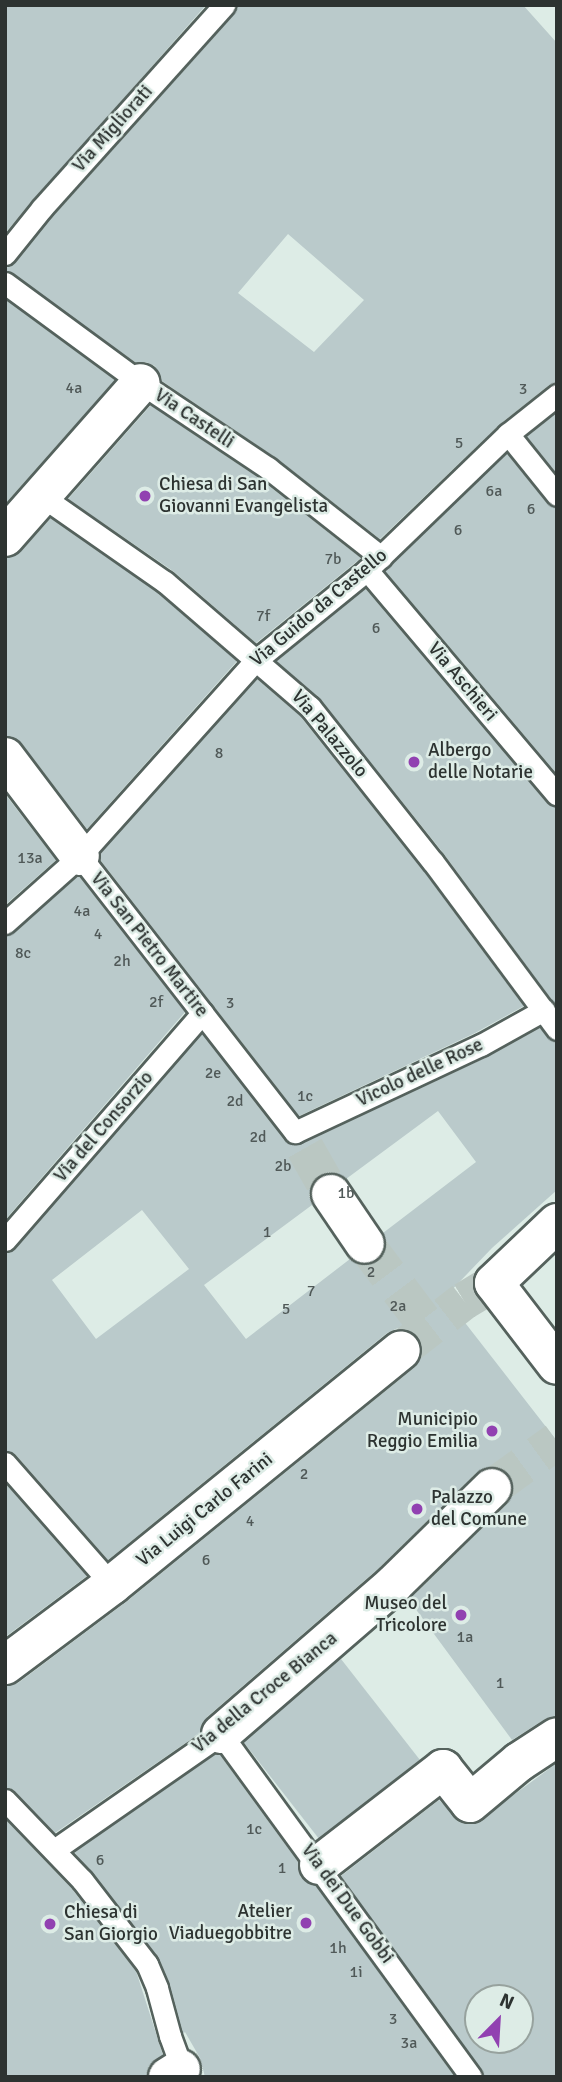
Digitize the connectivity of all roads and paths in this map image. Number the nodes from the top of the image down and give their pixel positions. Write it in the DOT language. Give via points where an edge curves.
graph roads {
  1 [pos="224,5"];
  2 [pos="5,254"];
  3 [pos="5,283"];
  4 [pos="141,383"];
  5 [pos="557,395"];
  6 [pos="508,434"];
  7 [pos="557,495"];
  8 [pos="43,497"];
  9 [pos="5,537"];
  10 [pos="374,564"];
  11 [pos="255,661"];
  12 [pos="5,757"];
  13 [pos="557,795"];
  14 [pos="80,856"];
  15 [pos="5,923"];
  16 [pos="544,1010"];
  17 [pos="202,1013"];
  18 [pos="557,1029"];
  19 [pos="295,1132"];
  20 [pos="331,1194"];
  21 [pos="557,1223"];
  22 [pos="5,1240"];
  23 [pos="365,1244"];
  24 [pos="401,1350"];
  25 [pos="557,1365"];
  26 [pos="5,1463"];
  27 [pos="492,1489"];
  28 [pos="111,1585"];
  29 [pos="5,1665"];
  30 [pos="221,1734"];
  31 [pos="557,1737"];
  32 [pos="5,1800"];
  33 [pos="54,1850"];
  34 [pos="319,1865"];
  35 [pos="178,2074"];
  36 [pos="471,2077"];
  1 -- 2 [label="lane, Via Migliorati"];
  3 -- 4 [label="lane, Via Castelli"];
  4 -- 8 [label="street"];
  4 -- 10 [label="lane, Via Castelli" via="268,468"];
  5 -- 6 [label="lane, Via Guido da Castello"];
  6 -- 7 [label="lane"];
  6 -- 10 [label="lane, Via Guido da Castello"];
  8 -- 9 [label="street"];
  8 -- 11 [label="lane, Via Palazzolo" via="165,582"];
  10 -- 11 [label="lane, Via Guido da Castello"];
  10 -- 13 [label="lane, Via Aschieri"];
  11 -- 14 [label="lane, Via Guido da Castello"];
  11 -- 16 [label="lane, Via Palazzolo" via="310,707"];
  12 -- 14 [label="street, Via San Pietro Martire"];
  14 -- 15 [label="lane, Via Guido da Castello"];
  14 -- 17 [label="lane, Via San Pietro Martire"];
  16 -- 18 [label="lane, Via Palazzolo"];
  16 -- 19 [label="lane, Vicolo delle Rose" via="481,1045"];
  17 -- 19 [label="lane, Via San Pietro Martire"];
  17 -- 22 [label="lane, Via del Consorzio"];
  20 -- 23 [label="street"];
  21 -- 25 [label="street" via="494,1283"];
  24 -- 28 [label="street, Via Luigi Carlo Farini"];
  26 -- 28 [label="lane"];
  27 -- 30 [label="street, Via della Croce Bianca" via="394,1584"];
  28 -- 29 [label="street, Via Luigi Carlo Farini"];
  30 -- 33 [label="lane, Via della Croce Bianca"];
  30 -- 34 [label="lane, Via dei Due Gobbi"];
  31 -- 34 [label="street" via="470,1803 443,1769"];
  32 -- 33 [label="lane"];
  33 -- 35 [label="lane" via="146,1964 158,1988"];
  34 -- 36 [label="lane, Via dei Due Gobbi"];
}
